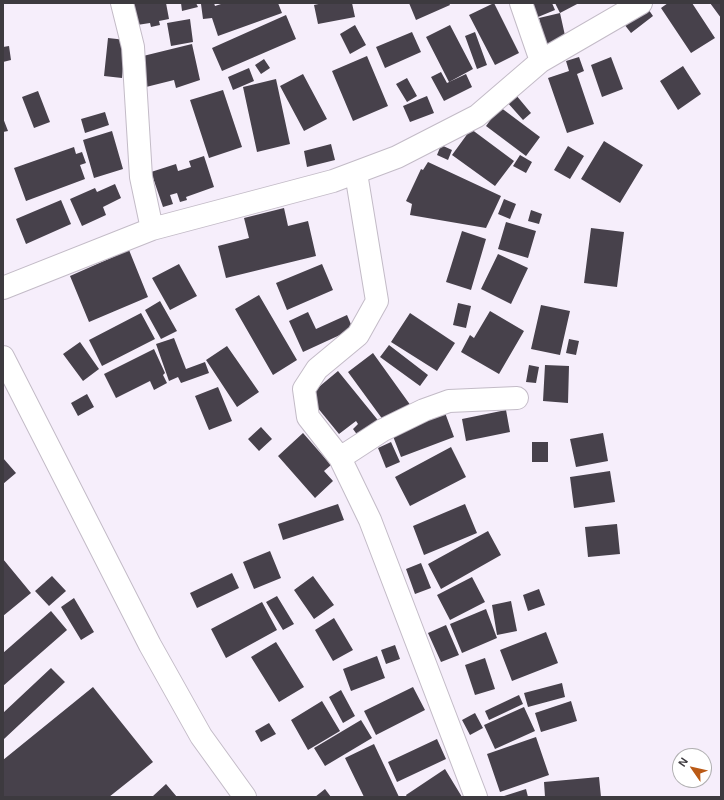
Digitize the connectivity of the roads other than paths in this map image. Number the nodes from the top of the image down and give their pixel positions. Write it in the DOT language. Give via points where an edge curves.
graph roads {
  1 [pos="122,3"];
  2 [pos="521,3"];
  3 [pos="641,3"];
  4 [pos="541,61"];
  5 [pos="356,174"];
  6 [pos="152,229"];
  7 [pos="3,288"];
  8 [pos="3,357"];
  9 [pos="517,398"];
  10 [pos="340,458"];
  11 [pos="245,797"];
  12 [pos="476,797"];
  1 -- 6 [label="street" via="132,48 141,177"];
  2 -- 4 [label="street"];
  3 -- 4 [label="street"];
  4 -- 5 [label="street" via="477,116 397,157"];
  5 -- 6 [label="street"];
  5 -- 10 [label="street" via="377,301 358,335 317,368 304,389 308,417"];
  6 -- 7 [label="street"];
  8 -- 11 [label="street" via="150,645 201,736"];
  9 -- 10 [label="street" via="449,400 382,430"];
  10 -- 12 [label="street" via="370,520"];
}
